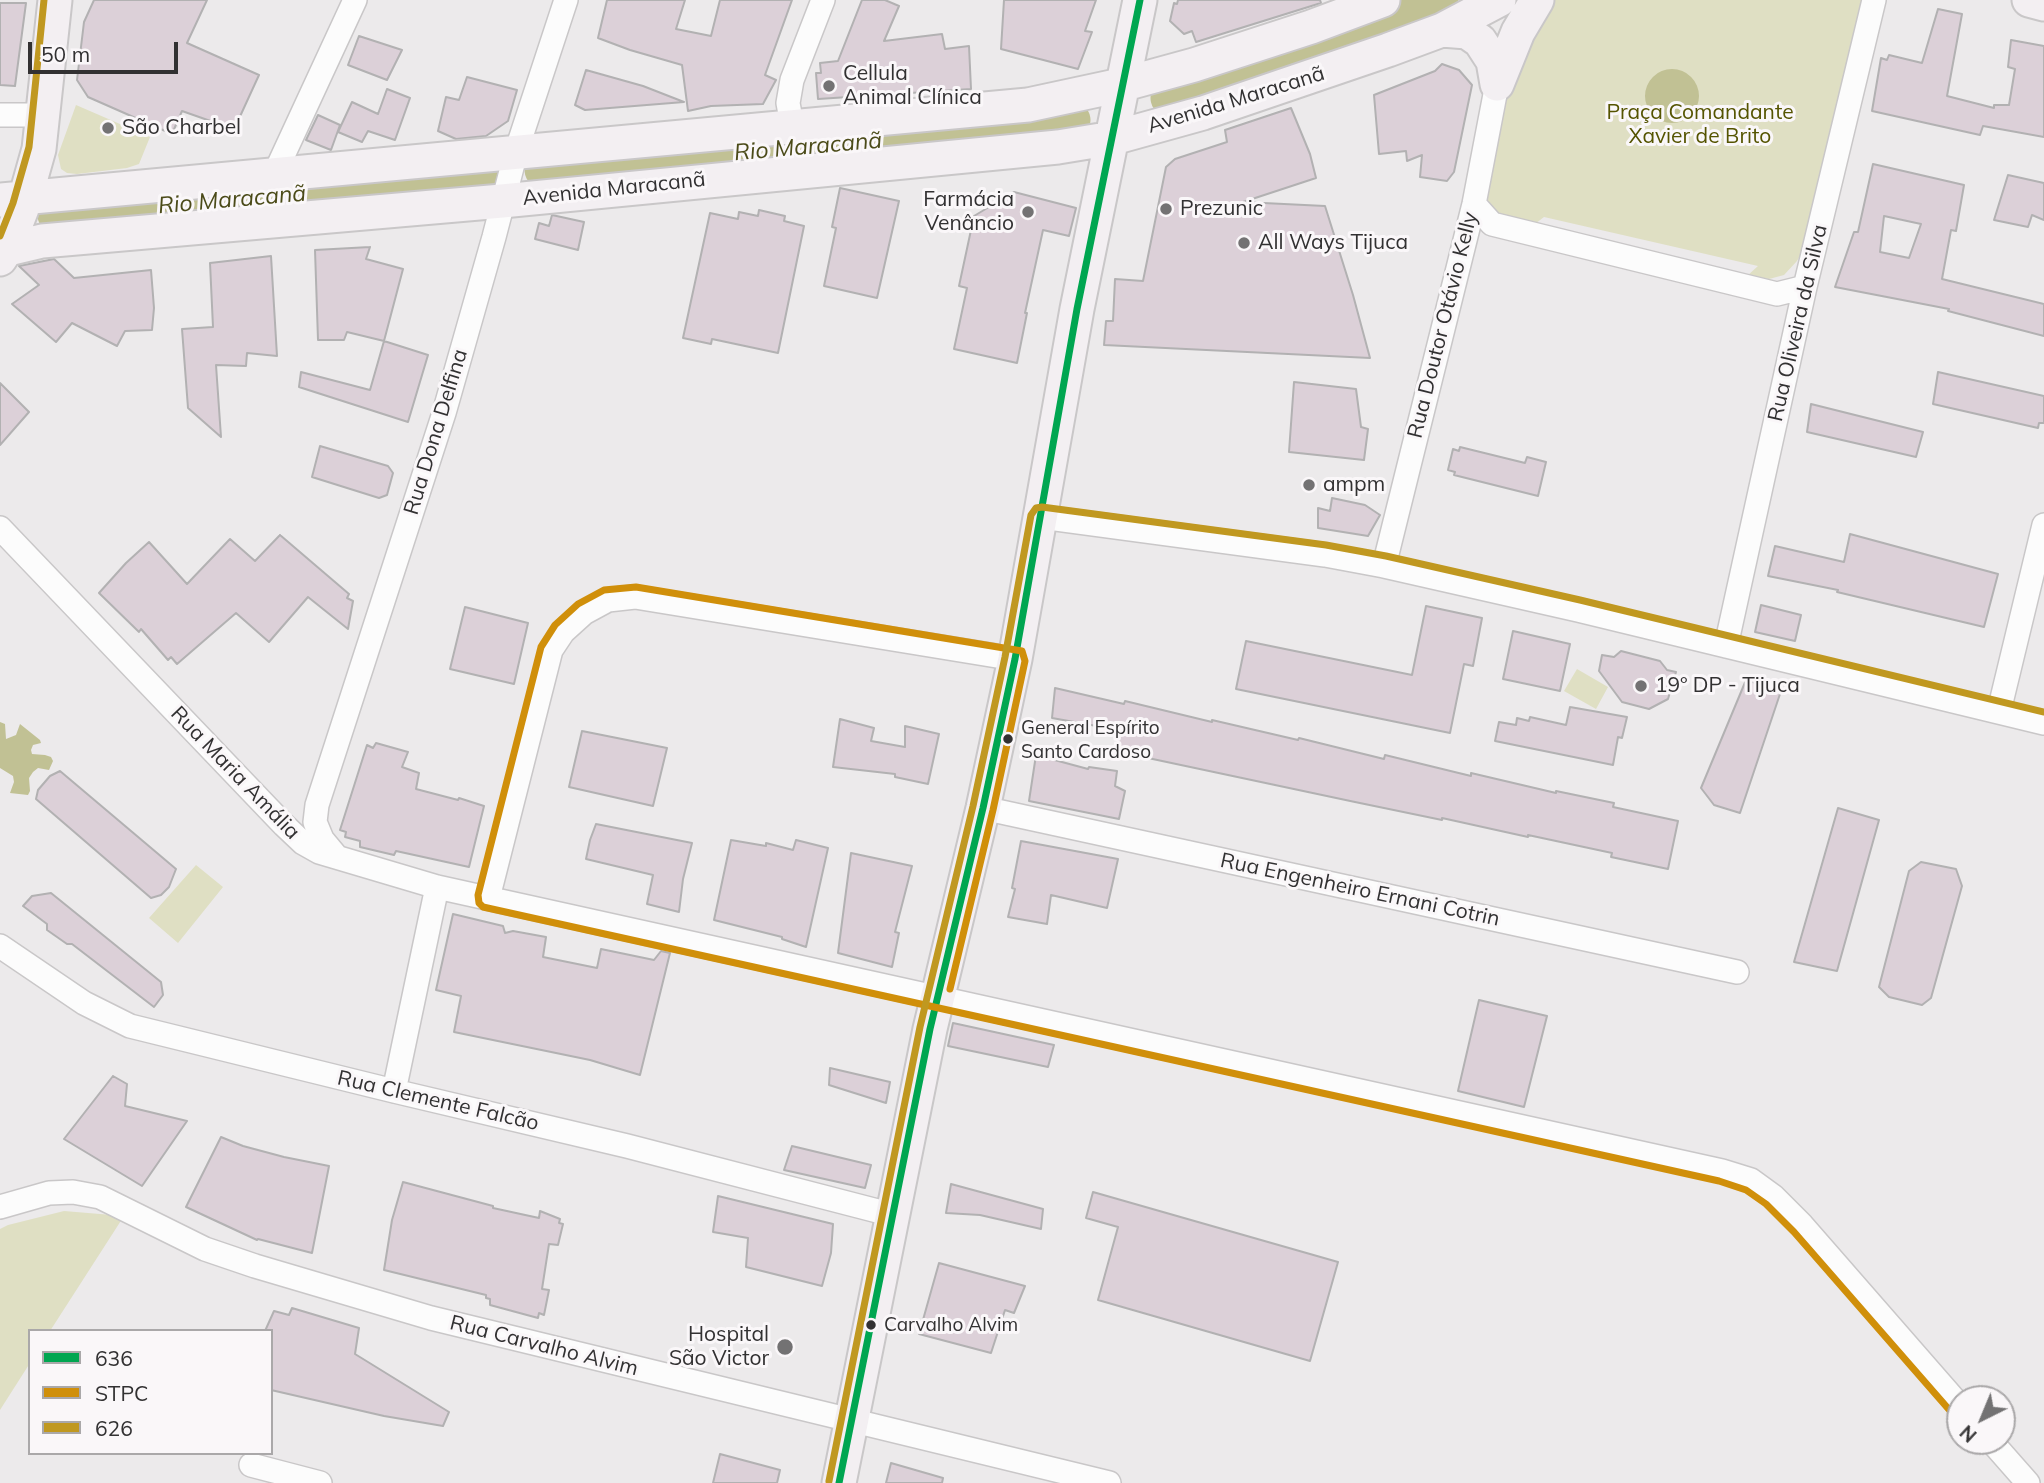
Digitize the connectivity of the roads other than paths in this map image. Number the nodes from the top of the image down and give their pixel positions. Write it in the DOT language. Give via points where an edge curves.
graph roads {
  1 [pos="55,0"];
  2 [pos="355,0"];
  3 [pos="566,0"];
  4 [pos="823,0"];
  5 [pos="1140,0"];
  6 [pos="1383,0"];
  7 [pos="1499,0"];
  8 [pos="1537,0"];
  9 [pos="1874,0"];
  10 [pos="2029,0"];
  11 [pos="2044,4"];
  12 [pos="1442,30"];
  13 [pos="1497,84"];
  14 [pos="1121,85"];
  15 [pos="43,115"];
  16 [pos="0,116"];
  17 [pos="792,125"];
  18 [pos="1113,138"];
  19 [pos="515,156"];
  20 [pos="274,175"];
  21 [pos="504,195"];
  22 [pos="1474,204"];
  23 [pos="9,228"];
  24 [pos="1805,287"];
  25 [pos="1041,517"];
  26 [pos="2044,525"];
  27 [pos="0,528"];
  28 [pos="1384,566"];
  29 [pos="1726,646"];
  30 [pos="1015,659"];
  31 [pos="1999,711"];
  32 [pos="2044,723"];
  33 [pos="983,808"];
  34 [pos="337,857"];
  35 [pos="437,887"];
  36 [pos="488,898"];
  37 [pos="0,946"];
  38 [pos="1737,972"];
  39 [pos="937,997"];
  40 [pos="394,1091"];
  41 [pos="0,1207"];
  42 [pos="893,1215"];
  43 [pos="1946,1390"];
  44 [pos="852,1422"];
  45 [pos="2003,1455"];
  46 [pos="251,1465"];
  47 [pos="320,1483"];
  48 [pos="839,1483"];
  49 [pos="1109,1483"];
  50 [pos="2028,1483"];
  1 -- 15 [label="main road"];
  2 -- 20 [label="street"];
  3 -- 19 [label="street, Rua Dona Delfina"];
  4 -- 17 [label="street" via="792,80 788,103"];
  5 -- 14 [label="main road"];
  6 -- 14 [label="main road" via="1250,48"];
  7 -- 12 [label="main road, Avenida Maracanã"];
  8 -- 13 [label="main road" via="1517,32"];
  9 -- 24 [label="street, Rua Oliveira da Silva"];
  10 -- 11 [label="main road"];
  12 -- 13 [label="main road" via="1467,32 1480,41 1493,61"];
  12 -- 18 [label="main road, Avenida Maracanã" via="1273,90"];
  13 -- 22 [label="street, Rua Doutor Otávio Kelly"];
  14 -- 17 [label="main road" via="1028,105"];
  14 -- 18 [label="main road"];
  15 -- 16 [label="street"];
  15 -- 23 [label="main road" via="39,149"];
  17 -- 19 [label="main road"];
  18 -- 21 [label="main road, Avenida Maracanã"];
  18 -- 25 [label="main road"];
  19 -- 20 [label="main road"];
  19 -- 21 [label="street, Rua Dona Delfina"];
  20 -- 23 [label="main road"];
  21 -- 23 [label="main road, Avenida Maracanã" via="42,241"];
  21 -- 34 [label="street, Rua Dona Delfina" via="443,413 317,805 315,822"];
  22 -- 24 [label="street" via="1492,224 1777,294"];
  22 -- 28 [label="street, Rua Doutor Otávio Kelly"];
  24 -- 29 [label="street, Rua Oliveira da Silva"];
  25 -- 28 [label="street"];
  25 -- 30 [label="main road"];
  26 -- 31 [label="street"];
  27 -- 34 [label="street, Rua Maria Amália" via="284,825 303,843"];
  28 -- 29 [label="street"];
  29 -- 31 [label="street"];
  30 -- 33 [label="main road"];
  30 -- 36 [label="street" via="635,597 608,600 583,613 551,650"];
  31 -- 32 [label="street"];
  33 -- 38 [label="street, Rua Engenheiro Ernani Cotrin"];
  33 -- 39 [label="main road"];
  34 -- 35 [label="street, Rua Maria Amália"];
  35 -- 36 [label="street, Rua Maria Amália"];
  35 -- 40 [label="street"];
  36 -- 39 [label="street, Rua Maria Amália"];
  37 -- 40 [label="street, Rua Clemente Falcão" via="84,1003 130,1026"];
  39 -- 42 [label="main road"];
  39 -- 43 [label="street, Rua Maria Amália" via="1751,1180 1802,1225"];
  40 -- 42 [label="street, Rua Clemente Falcão"];
  41 -- 44 [label="street, Rua Carvalho Alvim" via="49,1193 100,1196 205,1249 255,1266 431,1318"];
  42 -- 44 [label="main road"];
  44 -- 48 [label="main road"];
  44 -- 49 [label="street, Rua Carvalho Alvim"];
  45 -- 50 [label="street"];
  46 -- 47 [label="street"];
}
